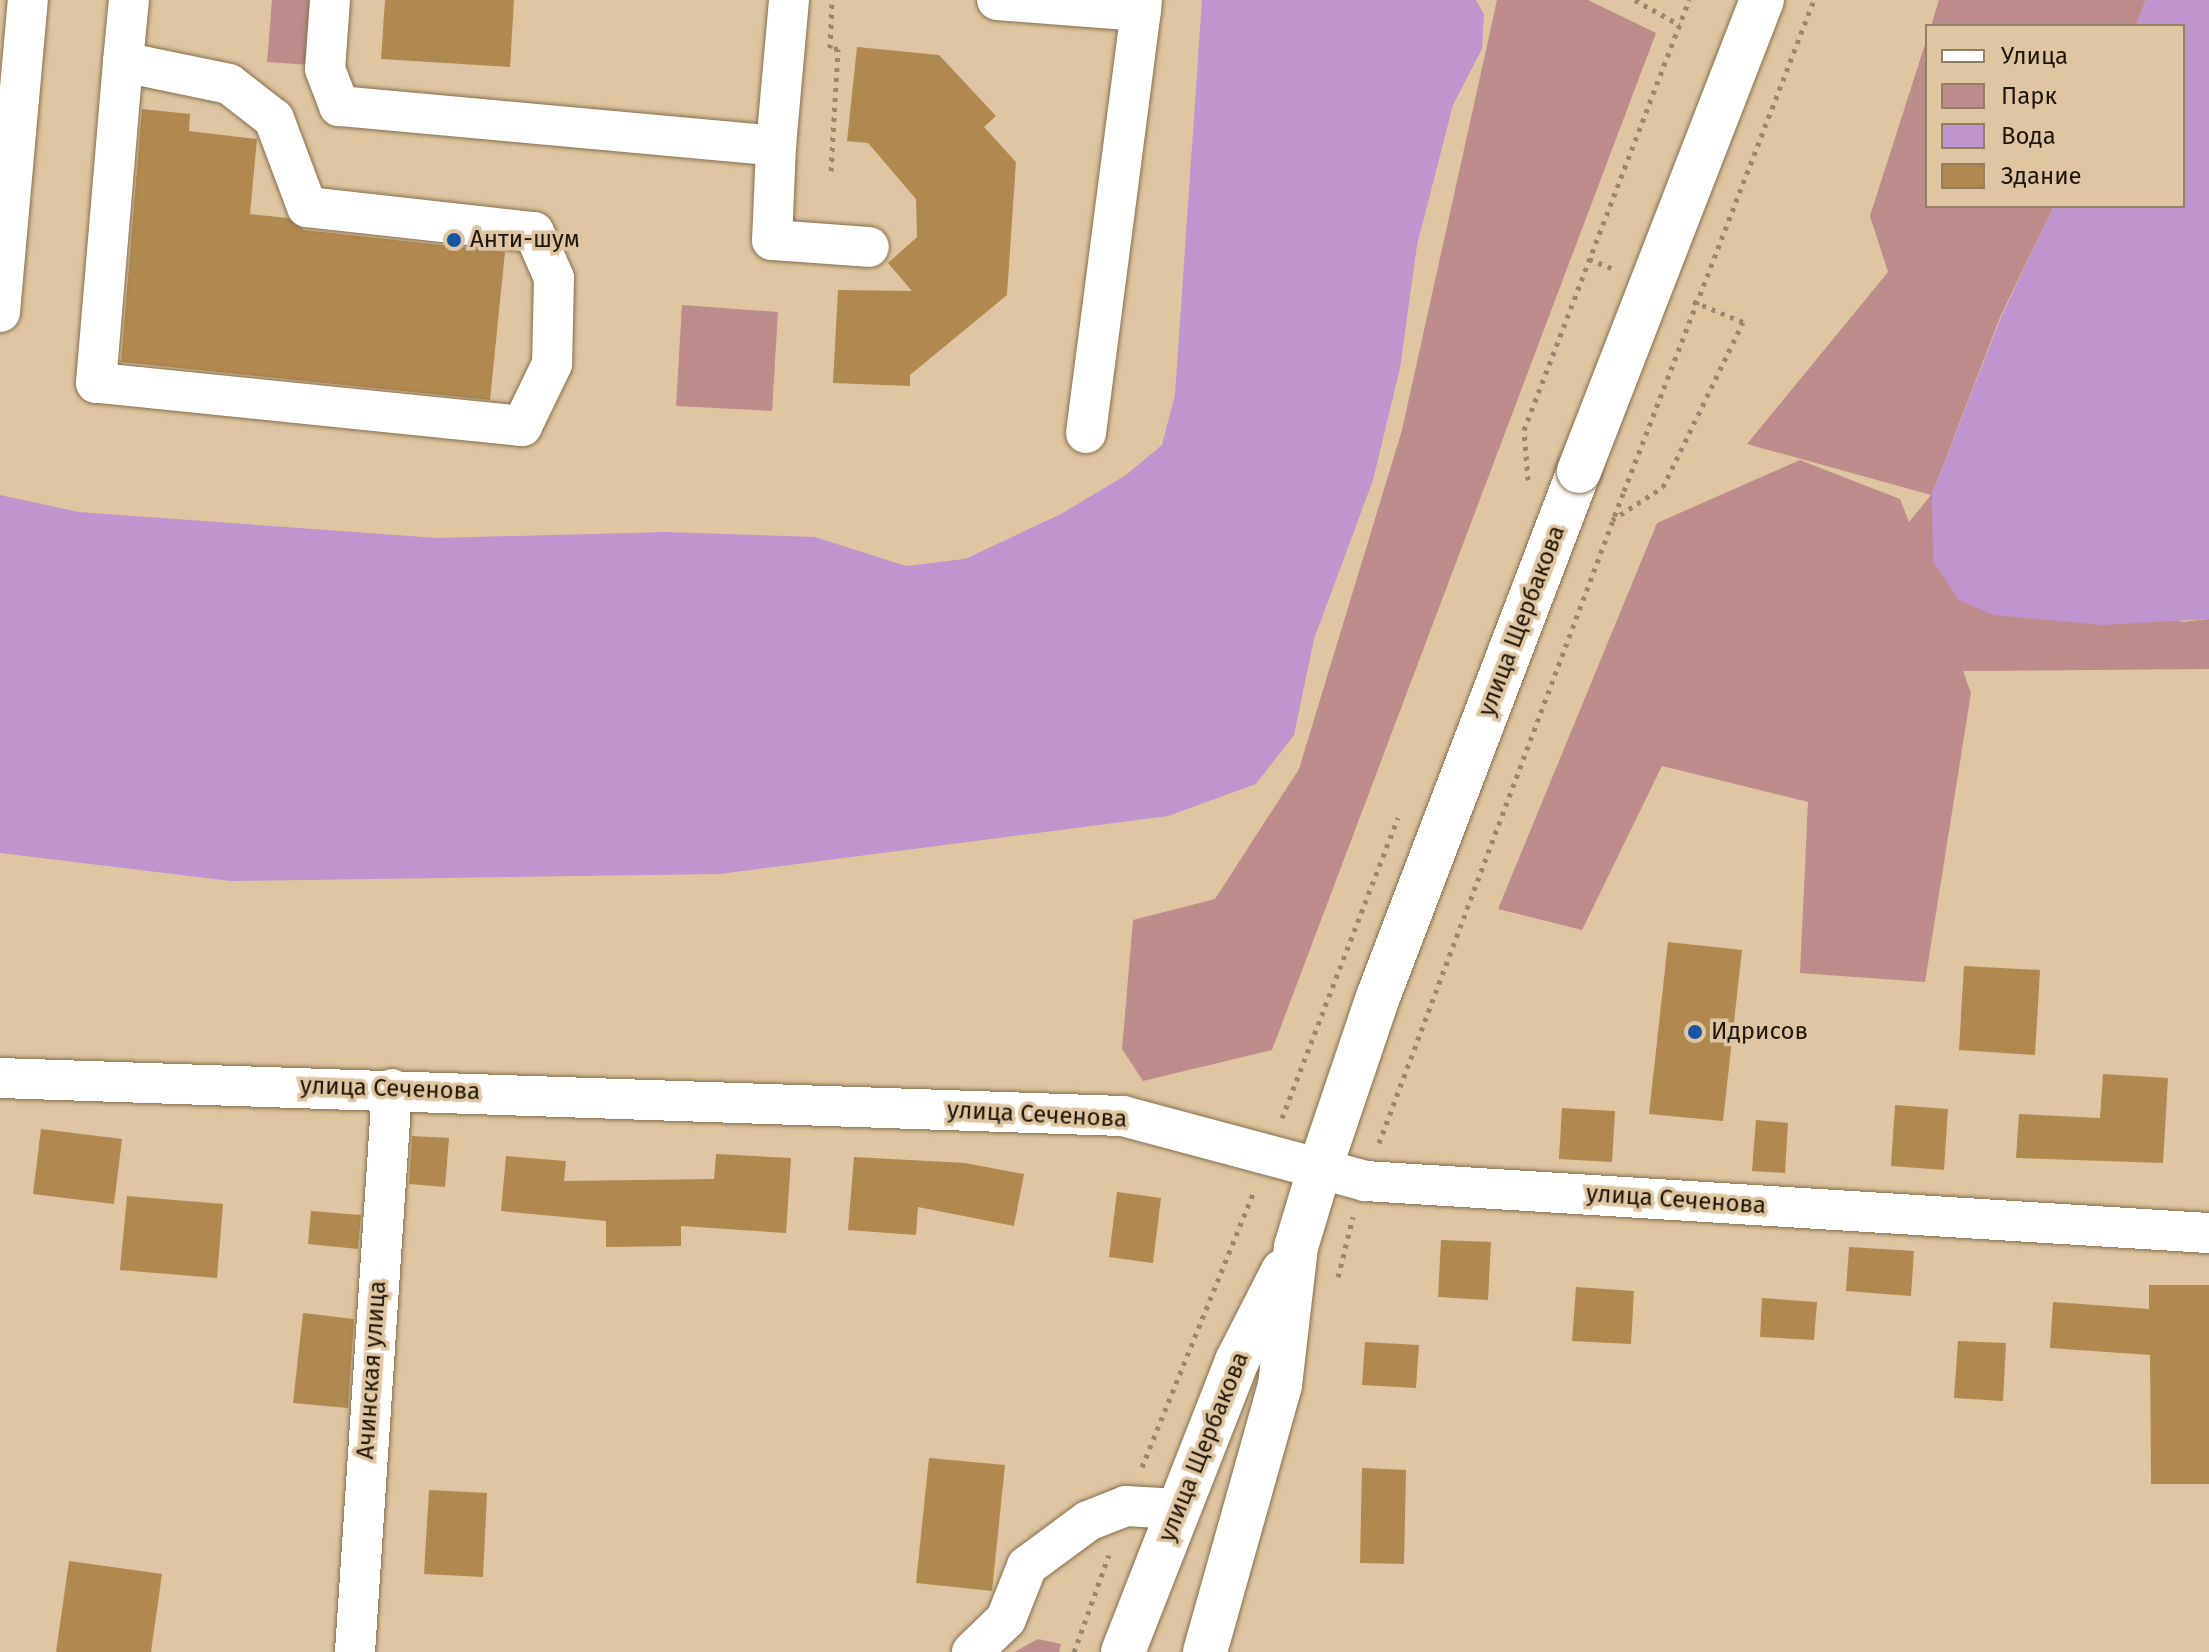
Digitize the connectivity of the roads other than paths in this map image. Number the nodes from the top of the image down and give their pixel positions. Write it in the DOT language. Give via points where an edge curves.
graph roads {
  1 [pos="28,0"];
  2 [pos="129,0"];
  3 [pos="330,0"];
  4 [pos="789,0"];
  5 [pos="997,0"];
  6 [pos="1762,0"];
  7 [pos="1142,6"];
  8 [pos="123,62"];
  9 [pos="776,146"];
  10 [pos="869,247"];
  11 [pos="0,312"];
  12 [pos="1086,433"];
  13 [pos="0,1078"];
  14 [pos="392,1089"];
  15 [pos="1319,1171"];
  16 [pos="2209,1233"];
  17 [pos="1296,1247"];
  18 [pos="1177,1509"];
  19 [pos="355,1652"];
  20 [pos="972,1652"];
  21 [pos="1123,1652"];
  22 [pos="1205,1652"];
  1 -- 11 [label="street"];
  2 -- 8 [label="street"];
  3 -- 9 [label="street" via="325,69 339,106"];
  4 -- 9 [label="street"];
  5 -- 7 [label="street"];
  6 -- 15 [label="main road, улица Щербакова, bridge" via="1378,997"];
  7 -- 12 [label="street"];
  8 -- 8 [label="street" via="96,383 522,426 552,364 554,278 534,232 307,207 274,119 229,84"];
  9 -- 10 [label="street" via="772,240"];
  13 -- 14 [label="street, улица Сеченова"];
  14 -- 15 [label="street, улица Сеченова" via="1123,1116"];
  14 -- 19 [label="street, Ачинская улица"];
  15 -- 16 [label="street, улица Сеченова" via="1365,1181"];
  15 -- 17 [label="main road, улица Щербакова"];
  17 -- 18 [label="main road, улица Щербакова" via="1237,1361"];
  17 -- 22 [label="main road, улица Щербакова" via="1280,1385"];
  18 -- 20 [label="street" via="1126,1506 1088,1521 1027,1566 1006,1619"];
  18 -- 21 [label="main road, улица Щербакова"];
}
